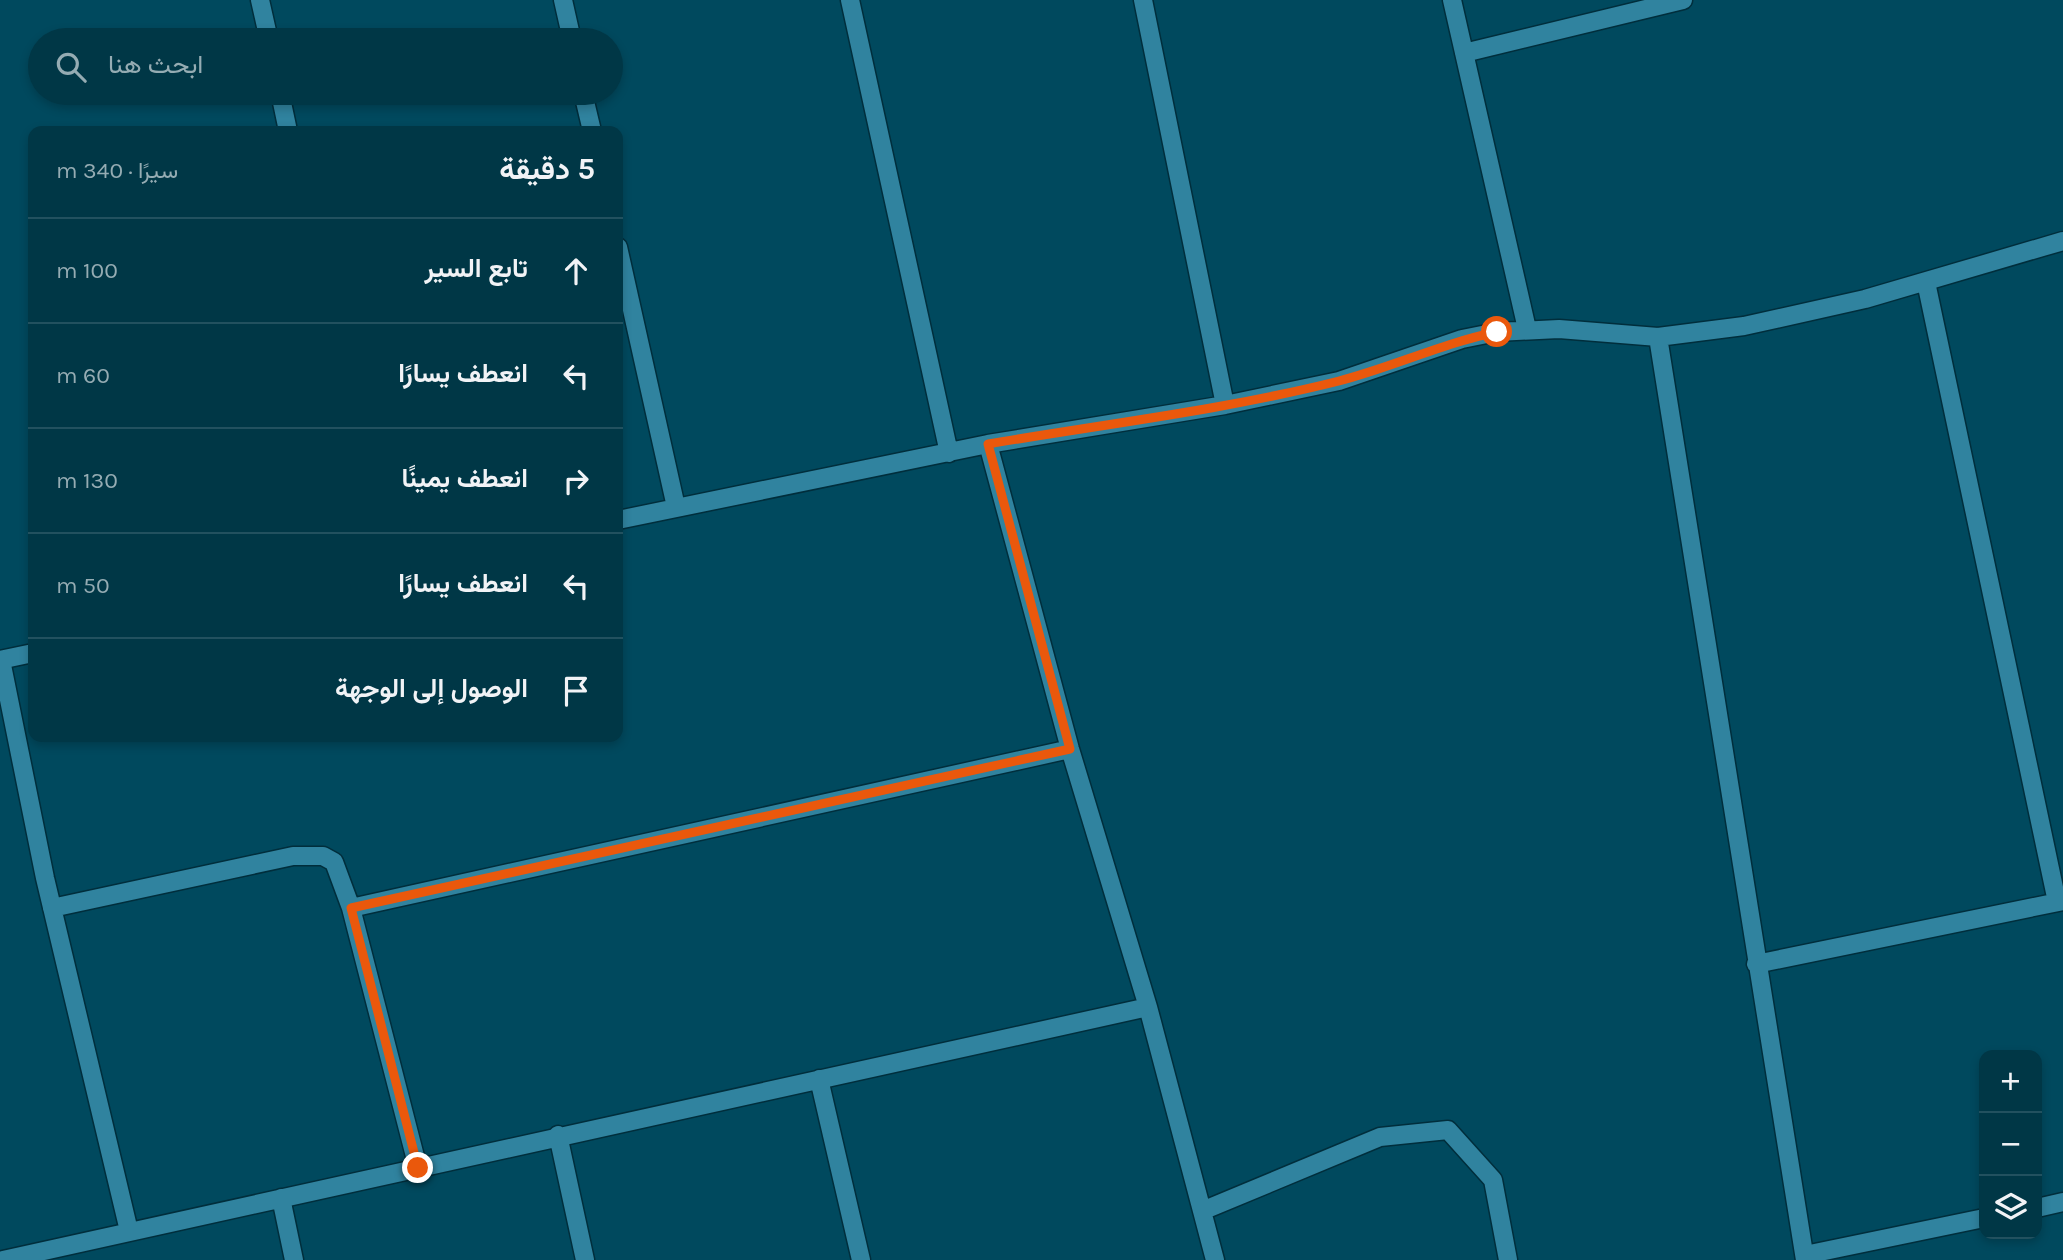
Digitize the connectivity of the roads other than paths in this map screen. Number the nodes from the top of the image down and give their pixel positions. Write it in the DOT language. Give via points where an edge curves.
graph roads {
  1 [pos="260,0"];
  2 [pos="563,0"];
  3 [pos="850,0"];
  4 [pos="1143,0"];
  5 [pos="1452,0"];
  6 [pos="1684,0"];
  7 [pos="266,28"];
  8 [pos="569,28"];
  9 [pos="1464,53"];
  10 [pos="283,105"];
  11 [pos="586,105"];
  12 [pos="287,126"];
  13 [pos="591,126"];
  14 [pos="2063,241"];
  15 [pos="623,269"];
  16 [pos="1926,282"];
  17 [pos="1527,329"];
  18 [pos="1658,337"];
  19 [pos="1225,405"];
  20 [pos="988,444"];
  21 [pos="949,453"];
  22 [pos="676,507"];
  23 [pos="623,519"];
  24 [pos="28,654"];
  25 [pos="0,660"];
  26 [pos="1070,749"];
  27 [pos="2060,902"];
  28 [pos="52,908"];
  29 [pos="351,908"];
  30 [pos="1756,964"];
  31 [pos="1149,1007"];
  32 [pos="819,1079"];
  33 [pos="558,1135"];
  34 [pos="418,1168"];
  35 [pos="281,1198"];
  36 [pos="2063,1202"];
  37 [pos="2042,1207"];
  38 [pos="1202,1211"];
  39 [pos="1979,1219"];
  40 [pos="129,1231"];
  41 [pos="1805,1257"];
  42 [pos="3,1260"];
  43 [pos="294,1260"];
  44 [pos="585,1260"];
  45 [pos="861,1260"];
  46 [pos="1215,1260"];
  47 [pos="1508,1260"];
  1 -- 7 [label="street"];
  2 -- 8 [label="street"];
  3 -- 21 [label="street"];
  4 -- 19 [label="street"];
  5 -- 9 [label="street"];
  6 -- 9 [label="street"];
  9 -- 17 [label="street"];
  10 -- 12 [label="street"];
  11 -- 13 [label="street"];
  14 -- 16 [label="street"];
  15 -- 22 [label="street"];
  16 -- 18 [label="street" via="1744,326"];
  16 -- 27 [label="street"];
  17 -- 18 [label="street"];
  17 -- 19 [label="street" via="1462,339 1339,381"];
  18 -- 30 [label="street"];
  19 -- 20 [label="street"];
  20 -- 21 [label="street"];
  20 -- 26 [label="street"];
  21 -- 22 [label="street"];
  22 -- 23 [label="street"];
  24 -- 25 [label="street"];
  25 -- 28 [label="street"];
  26 -- 29 [label="street"];
  26 -- 31 [label="street"];
  27 -- 30 [label="street"];
  28 -- 29 [label="street" via="308,855 334,862"];
  28 -- 40 [label="street"];
  29 -- 34 [label="street"];
  30 -- 41 [label="street"];
  31 -- 32 [label="street"];
  31 -- 38 [label="street"];
  32 -- 33 [label="street"];
  32 -- 45 [label="street"];
  33 -- 34 [label="street"];
  33 -- 44 [label="street"];
  34 -- 35 [label="street"];
  35 -- 40 [label="street"];
  35 -- 43 [label="street"];
  36 -- 37 [label="street"];
  38 -- 46 [label="street"];
  38 -- 47 [label="street" via="1380,1137 1448,1130 1493,1180"];
  39 -- 41 [label="street"];
  40 -- 42 [label="street"];
}
